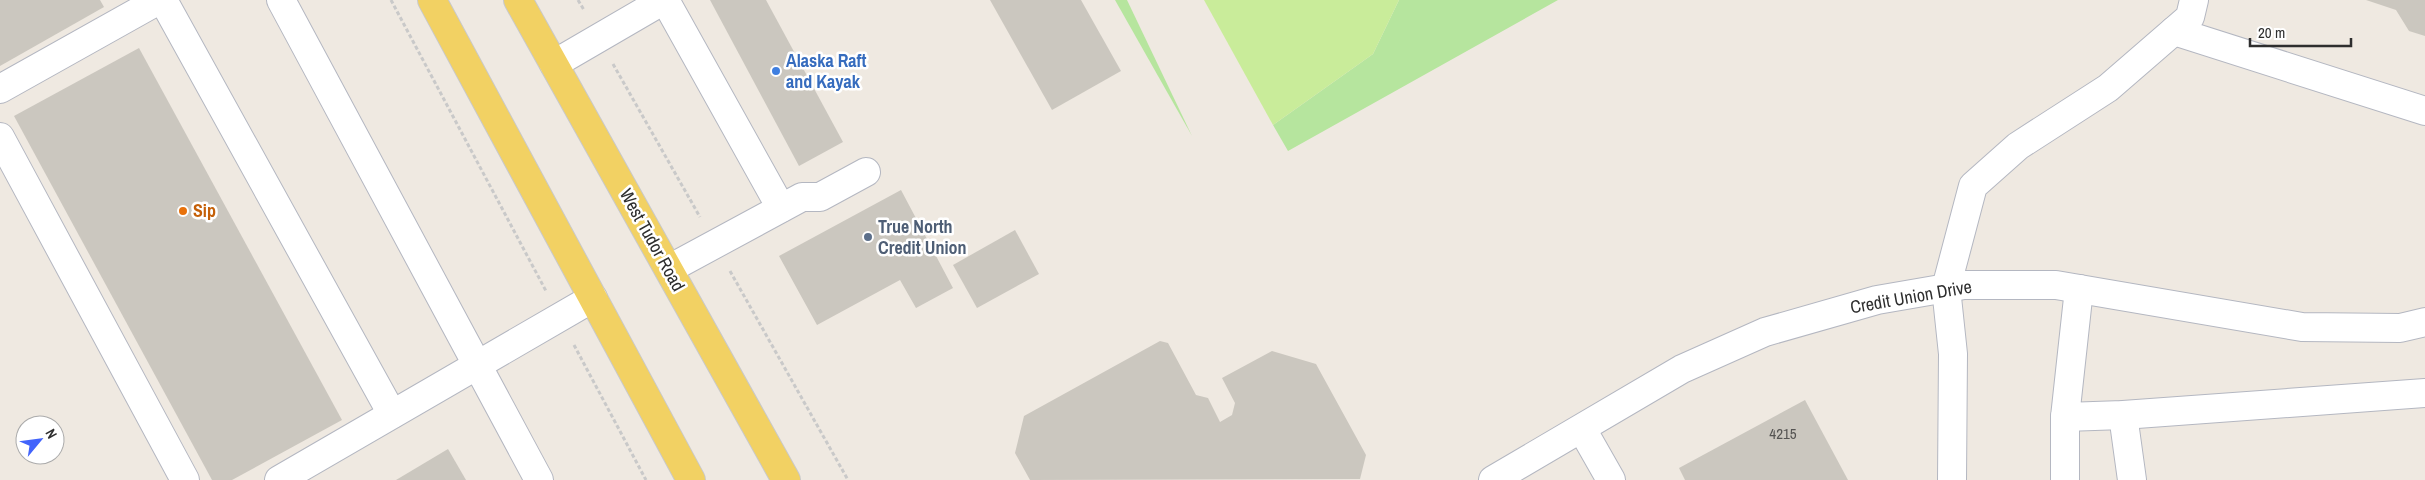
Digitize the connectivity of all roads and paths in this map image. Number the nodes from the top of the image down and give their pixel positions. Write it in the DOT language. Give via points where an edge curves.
graph roads {
  1 [pos="159,0"];
  2 [pos="163,0"];
  3 [pos="281,0"];
  4 [pos="391,0"];
  5 [pos="432,0"];
  6 [pos="518,0"];
  7 [pos="664,0"];
  8 [pos="2194,0"];
  9 [pos="2174,31"];
  10 [pos="554,64"];
  11 [pos="0,89"];
  12 [pos="2425,111"];
  13 [pos="0,137"];
  14 [pos="866,172"];
  15 [pos="781,208"];
  16 [pos="668,269"];
  17 [pos="1946,288"];
  18 [pos="2079,289"];
  19 [pos="593,298"];
  20 [pos="560,317"];
  21 [pos="2425,322"];
  22 [pos="476,365"];
  23 [pos="2425,393"];
  24 [pos="392,414"];
  25 [pos="2123,415"];
  26 [pos="2065,417"];
  27 [pos="1582,428"];
  28 [pos="1500,478"];
  29 [pos="185,480"];
  30 [pos="279,480"];
  31 [pos="540,480"];
  32 [pos="646,480"];
  33 [pos="692,480"];
  34 [pos="786,480"];
  35 [pos="1611,480"];
  36 [pos="1952,480"];
  37 [pos="2065,480"];
  38 [pos="2132,480"];
  1 -- 11 [label="street"];
  2 -- 24 [label="street"];
  3 -- 22 [label="street"];
  4 -- 20 [label="path"];
  5 -- 19 [label="main road"];
  6 -- 10 [label="main road, West Tudor Road"];
  7 -- 10 [label="street"];
  7 -- 15 [label="street"];
  8 -- 9 [label="street" via="2190,17"];
  9 -- 12 [label="street"];
  9 -- 17 [label="street" via="2108,88 2018,146 1973,186"];
  10 -- 16 [label="main road, West Tudor Road"];
  13 -- 29 [label="street"];
  14 -- 15 [label="street" via="820,197 802,197"];
  15 -- 16 [label="street"];
  16 -- 34 [label="main road, West Tudor Road"];
  17 -- 18 [label="street, Credit Union Drive" via="2056,284"];
  17 -- 27 [label="street, Credit Union Drive" via="1877,300 1764,332 1682,368"];
  17 -- 36 [label="street" via="1953,354"];
  18 -- 21 [label="street, Credit Union Drive" via="2302,327 2400,328"];
  18 -- 26 [label="street"];
  19 -- 20 [label="street"];
  19 -- 33 [label="main road"];
  20 -- 22 [label="street"];
  20 -- 32 [label="path"];
  22 -- 24 [label="street"];
  22 -- 31 [label="street"];
  23 -- 25 [label="street"];
  24 -- 30 [label="street"];
  25 -- 26 [label="street"];
  25 -- 38 [label="street"];
  26 -- 37 [label="street"];
  27 -- 28 [label="street, Credit Union Drive"];
  27 -- 35 [label="street"];
}
